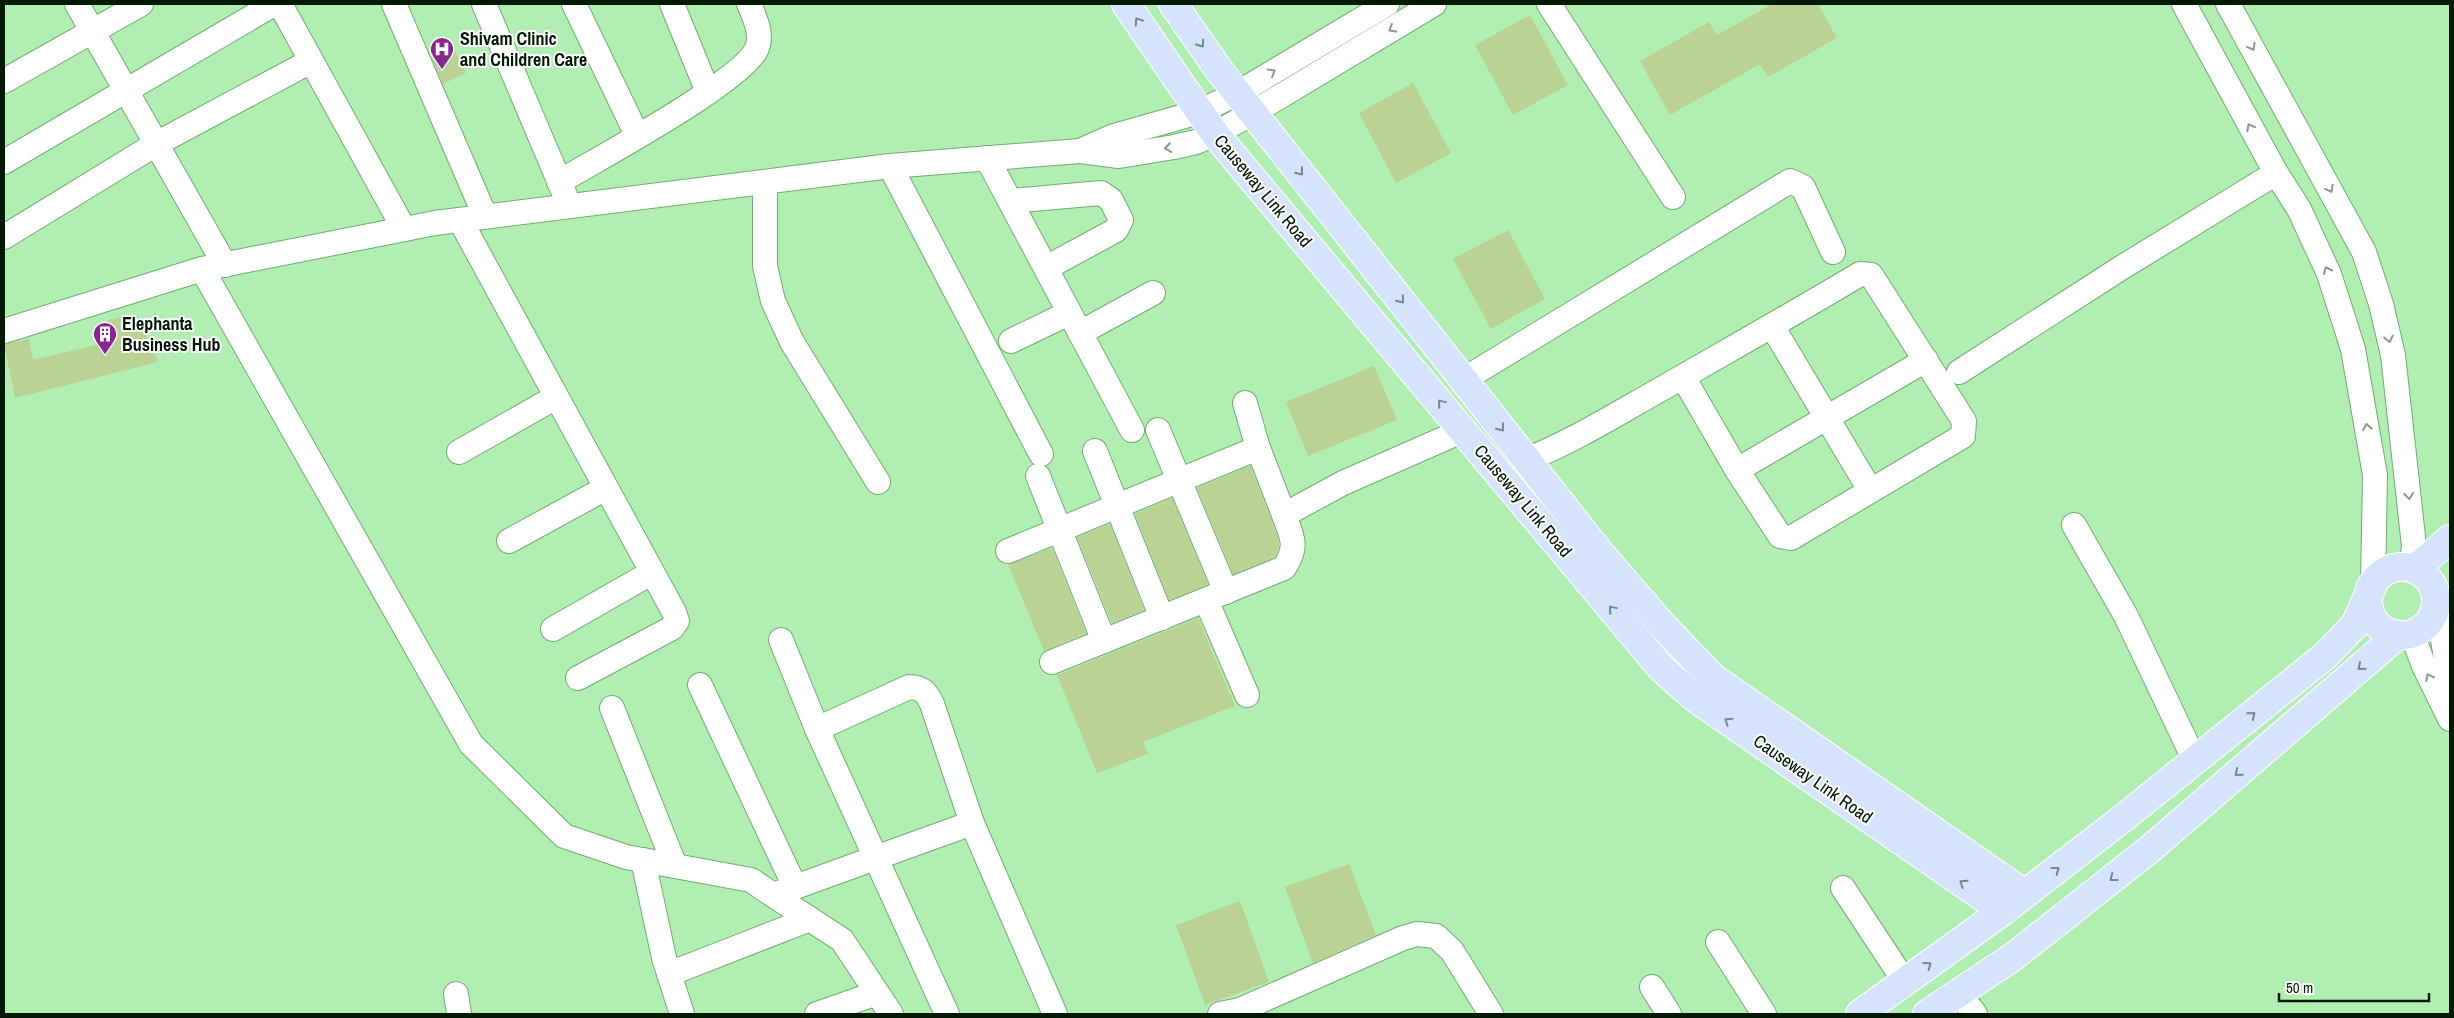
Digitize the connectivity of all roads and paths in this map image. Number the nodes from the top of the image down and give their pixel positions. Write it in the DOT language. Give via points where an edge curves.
graph roads {
  1 [pos="77,4"];
  2 [pos="140,4"];
  3 [pos="274,4"];
  4 [pos="280,4"];
  5 [pos="394,4"];
  6 [pos="484,4"];
  7 [pos="574,4"];
  8 [pos="672,4"];
  9 [pos="749,4"];
  10 [pos="1126,4"];
  11 [pos="1173,4"];
  12 [pos="1387,4"];
  13 [pos="1434,4"];
  14 [pos="1550,4"];
  15 [pos="2184,4"];
  16 [pos="2228,4"];
  17 [pos="92,31"];
  18 [pos="311,61"];
  19 [pos="4,81"];
  20 [pos="126,90"];
  21 [pos="708,92"];
  22 [pos="1246,102"];
  23 [pos="1199,112"];
  24 [pos="1215,134"];
  25 [pos="637,135"];
  26 [pos="156,144"];
  27 [pos="1080,151"];
  28 [pos="987,158"];
  29 [pos="4,162"];
  30 [pos="890,166"];
  31 [pos="2276,173"];
  32 [pos="559,182"];
  33 [pos="765,182"];
  34 [pos="1673,197"];
  35 [pos="1010,201"];
  36 [pos="569,206"];
  37 [pos="485,216"];
  38 [pos="460,220"];
  39 [pos="404,229"];
  40 [pos="4,238"];
  41 [pos="1833,252"];
  42 [pos="225,265"];
  43 [pos="1046,268"];
  44 [pos="202,269"];
  45 [pos="1153,293"];
  46 [pos="1075,323"];
  47 [pos="1772,326"];
  48 [pos="4,331"];
  49 [pos="1011,341"];
  50 [pos="1926,360"];
  51 [pos="1959,372"];
  52 [pos="1682,377"];
  53 [pos="1463,380"];
  54 [pos="556,397"];
  55 [pos="1245,403"];
  56 [pos="1826,417"];
  57 [pos="1132,430"];
  58 [pos="1158,430"];
  59 [pos="1464,430"];
  60 [pos="1258,448"];
  61 [pos="1095,451"];
  62 [pos="459,452"];
  63 [pos="1526,460"];
  64 [pos="1737,470"];
  65 [pos="878,482"];
  66 [pos="1179,482"];
  67 [pos="606,488"];
  68 [pos="1870,490"];
  69 [pos="1118,506"];
  70 [pos="1284,515"];
  71 [pos="2074,525"];
  72 [pos="1060,530"];
  73 [pos="2450,539"];
  74 [pos="509,541"];
  75 [pos="1008,551"];
  76 [pos="2413,569"];
  77 [pos="652,573"];
  78 [pos="2372,585"];
  79 [pos="2444,593"];
  80 [pos="1216,596"];
  81 [pos="1162,618"];
  82 [pos="553,628"];
  83 [pos="2405,634"];
  84 [pos="781,640"];
  85 [pos="1104,641"];
  86 [pos="1052,662"];
  87 [pos="578,678"];
  88 [pos="2450,684"];
  89 [pos="700,685"];
  90 [pos="1246,694"];
  91 [pos="612,708"];
  92 [pos="2450,719"];
  93 [pos="817,730"];
  94 [pos="2194,761"];
  95 [pos="972,823"];
  96 [pos="874,859"];
  97 [pos="643,860"];
  98 [pos="676,866"];
  99 [pos="1843,888"];
  100 [pos="784,891"];
  101 [pos="2025,894"];
  102 [pos="2003,911"];
  103 [pos="810,919"];
  104 [pos="1718,942"];
  105 [pos="668,974"];
  106 [pos="1905,982"];
  107 [pos="1652,987"];
  108 [pos="877,993"];
  109 [pos="1959,993"];
  110 [pos="682,1014"];
  111 [pos="817,1014"];
  112 [pos="891,1014"];
  113 [pos="947,1014"];
  114 [pos="1055,1014"];
  115 [pos="1220,1014"];
  116 [pos="1491,1014"];
  117 [pos="1669,1014"];
  118 [pos="1764,1014"];
  119 [pos="1860,1014"];
  120 [pos="1927,1014"];
  121 [pos="1975,1014"];
  1 -- 17 [label="street"];
  2 -- 17 [label="street"];
  3 -- 20 [label="street"];
  4 -- 18 [label="street"];
  5 -- 37 [label="street"];
  6 -- 32 [label="street"];
  7 -- 25 [label="street"];
  8 -- 21 [label="street"];
  9 -- 21 [label="street" via="759,34 758,47 748,63"];
  23 -- 10 [label="main road, Causeway Link Road, one-way"];
  11 -- 22 [label="main road, Causeway Link Road, one-way" via="1218,70"];
  22 -- 12 [label="street, one-way"];
  13 -- 22 [label="street, one-way"];
  14 -- 34 [label="street"];
  31 -- 15 [label="street, one-way"];
  16 -- 76 [label="street, one-way" via="2364,252 2393,356 2414,546"];
  17 -- 19 [label="street"];
  17 -- 20 [label="street"];
  18 -- 26 [label="street"];
  18 -- 39 [label="street"];
  20 -- 26 [label="street"];
  20 -- 29 [label="street"];
  21 -- 25 [label="street"];
  22 -- 23 [label="street"];
  22 -- 24 [label="street"];
  22 -- 53 [label="main road, Causeway Link Road, one-way"];
  23 -- 24 [label="main road, Causeway Link Road"];
  23 -- 27 [label="street" via="1114,136"];
  24 -- 27 [label="street, one-way" via="1174,147 1119,156"];
  59 -- 24 [label="main road, Causeway Link Road, one-way"];
  25 -- 32 [label="street"];
  26 -- 40 [label="street"];
  26 -- 42 [label="street"];
  27 -- 28 [label="street"];
  28 -- 30 [label="street"];
  28 -- 35 [label="street"];
  30 -- 33 [label="street"];
  30 -- 72 [label="street" via="1039,465"];
  31 -- 51 [label="street"];
  78 -- 31 [label="street, one-way" via="2376,475 2353,349 2329,274 2299,209"];
  32 -- 36 [label="street"];
  33 -- 36 [label="street"];
  33 -- 65 [label="street" via="765,266 773,301 792,342"];
  35 -- 43 [label="street"];
  35 -- 43 [label="street" via="1101,193 1111,200 1120,220 1116,230"];
  36 -- 37 [label="street"];
  37 -- 38 [label="street"];
  38 -- 39 [label="street"];
  38 -- 54 [label="street"];
  39 -- 42 [label="street"];
  41 -- 53 [label="street" via="1803,187 1790,182"];
  42 -- 44 [label="street"];
  43 -- 46 [label="street"];
  44 -- 48 [label="street"];
  44 -- 97 [label="street" via="471,744 564,836"];
  45 -- 46 [label="street"];
  46 -- 49 [label="street"];
  46 -- 57 [label="street"];
  47 -- 50 [label="street" via="1860,274 1871,275"];
  47 -- 52 [label="street"];
  47 -- 56 [label="street"];
  50 -- 56 [label="street"];
  50 -- 68 [label="street" via="1964,421 1963,436"];
  52 -- 63 [label="street" via="1559,447"];
  52 -- 64 [label="street"];
  53 -- 63 [label="main road, Causeway Link Road, one-way"];
  54 -- 62 [label="street"];
  54 -- 67 [label="street"];
  55 -- 60 [label="street"];
  56 -- 64 [label="street"];
  56 -- 68 [label="street"];
  58 -- 66 [label="street"];
  59 -- 70 [label="street" via="1343,484"];
  102 -- 59 [label="main road, Causeway Link Road, one-way" via="1695,698 1661,668"];
  60 -- 66 [label="street"];
  60 -- 70 [label="street"];
  61 -- 69 [label="street"];
  63 -- 101 [label="main road, Causeway Link Road" via="1658,621 1712,677"];
  64 -- 68 [label="street" via="1780,536 1790,538"];
  66 -- 69 [label="street"];
  66 -- 80 [label="street"];
  67 -- 74 [label="street"];
  67 -- 77 [label="street"];
  69 -- 72 [label="street"];
  69 -- 81 [label="street"];
  70 -- 80 [label="street" via="1292,536 1293,555 1284,568"];
  71 -- 94 [label="street" via="2126,616"];
  72 -- 75 [label="street"];
  72 -- 85 [label="street"];
  73 -- 76 [label="main road"];
  76 -- 78 [label="main road" via="2402,567 2385,572"];
  76 -- 79 [label="main road"];
  77 -- 82 [label="street"];
  77 -- 87 [label="street" via="677,621 672,628"];
  78 -- 83 [label="main road" via="2369,603 2374,621 2389,632"];
  94 -- 78 [label="main road, one-way" via="2325,656 2355,625"];
  79 -- 83 [label="main road" via="2430,622 2422,629"];
  79 -- 88 [label="street"];
  80 -- 81 [label="street"];
  80 -- 90 [label="street"];
  81 -- 85 [label="street"];
  92 -- 83 [label="street, one-way"];
  83 -- 109 [label="main road, one-way" via="2150,850 2012,957"];
  84 -- 93 [label="street"];
  85 -- 86 [label="street"];
  89 -- 100 [label="street"];
  91 -- 98 [label="street"];
  93 -- 95 [label="street" via="909,687 918,687 928,694 932,704"];
  93 -- 96 [label="street"];
  101 -- 94 [label="main road, one-way"];
  95 -- 96 [label="street"];
  95 -- 114 [label="street"];
  96 -- 100 [label="street"];
  96 -- 113 [label="street"];
  97 -- 98 [label="street"];
  97 -- 105 [label="street"];
  98 -- 100 [label="street" via="751,880"];
  99 -- 106 [label="street"];
  100 -- 103 [label="street"];
  101 -- 102 [label="main road"];
  106 -- 102 [label="main road, one-way"];
  103 -- 105 [label="street"];
  103 -- 108 [label="street" via="842,940"];
  104 -- 118 [label="street"];
  105 -- 110 [label="street"];
  106 -- 119 [label="main road"];
  107 -- 117 [label="street"];
  108 -- 111 [label="street"];
  108 -- 112 [label="street"];
  109 -- 120 [label="main road"];
  109 -- 121 [label="street"];
  115 -- 116 [label="street" via="1240,1010 1417,934 1436,936 1452,951"];
}
